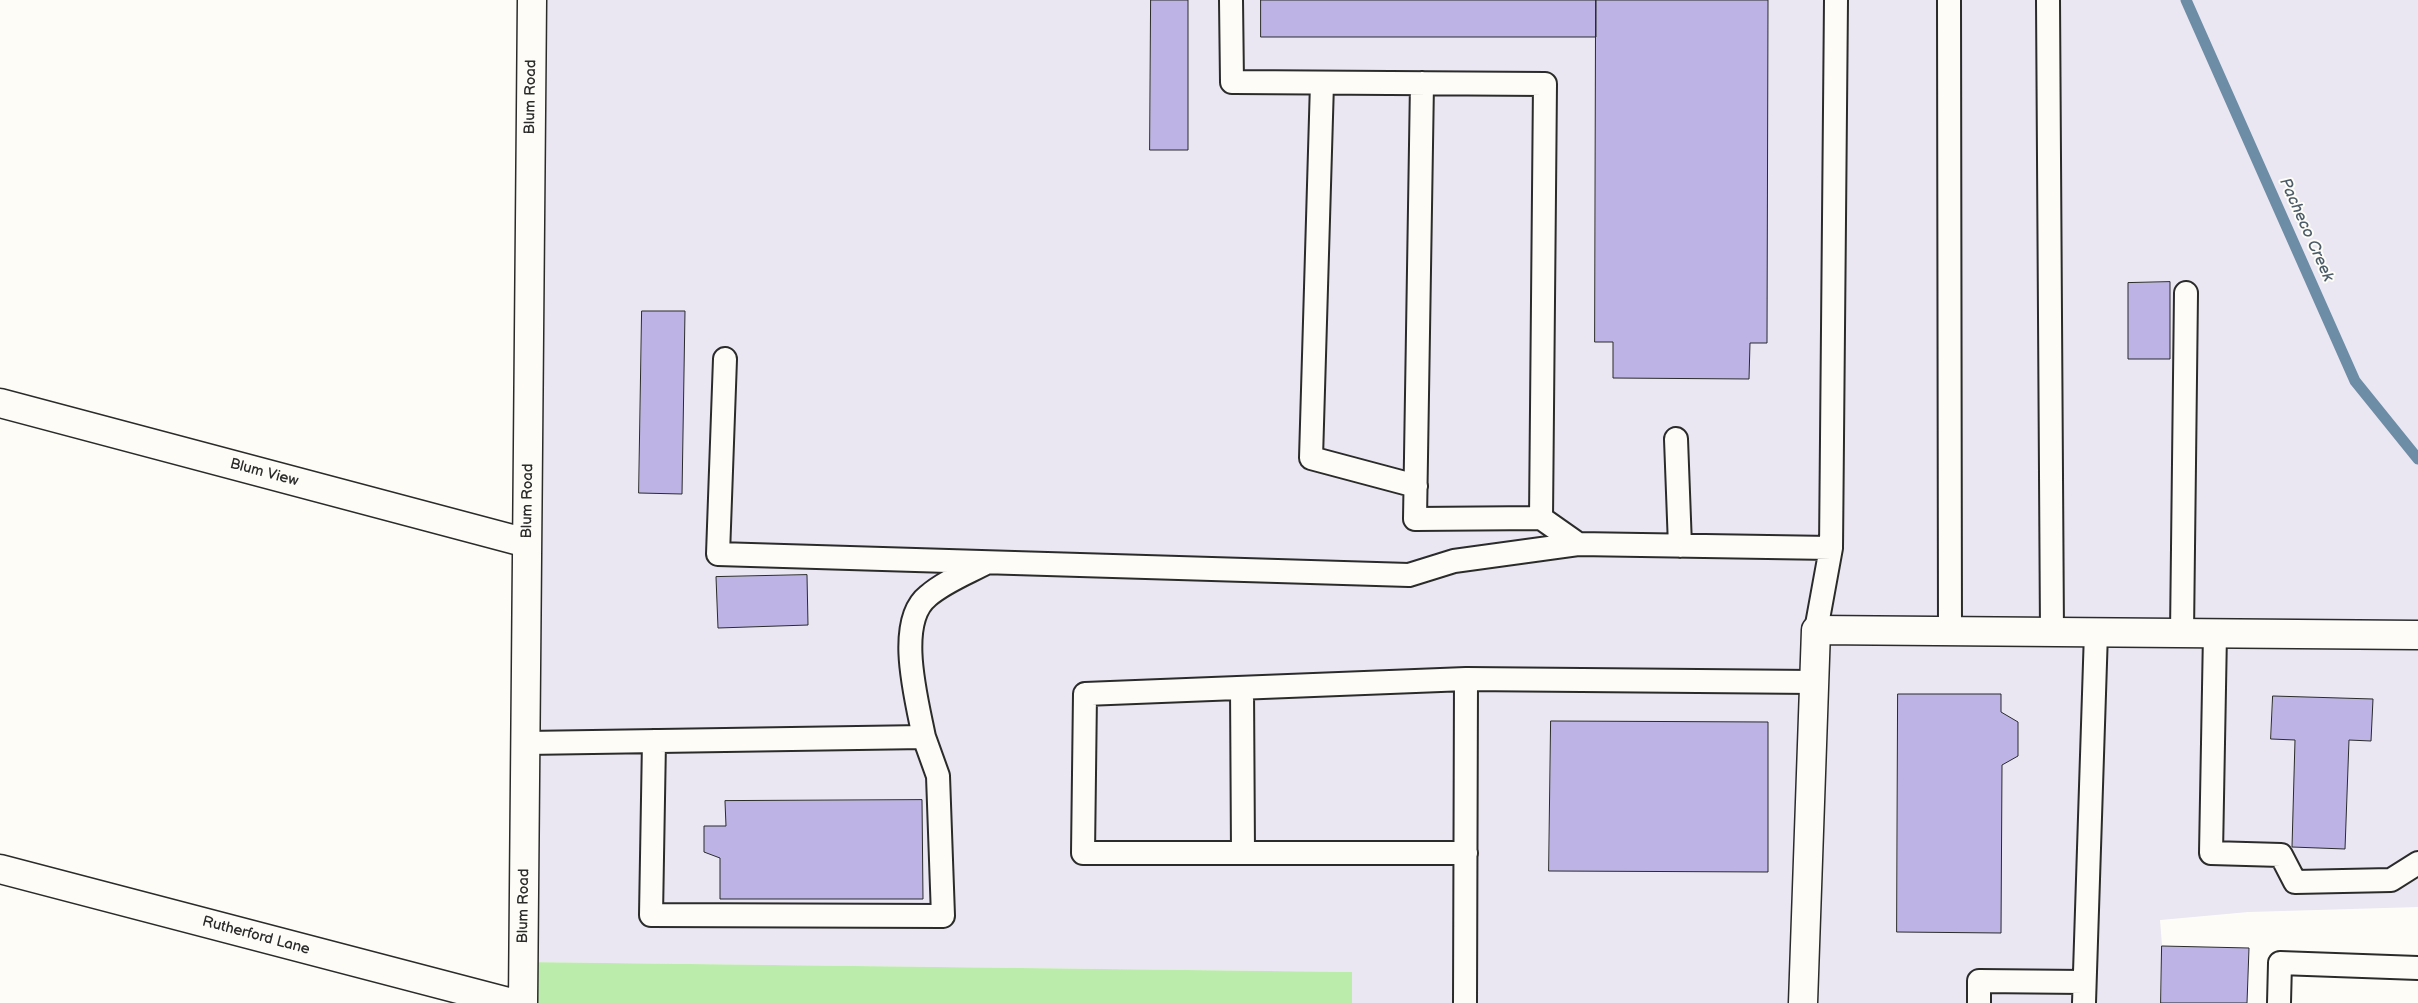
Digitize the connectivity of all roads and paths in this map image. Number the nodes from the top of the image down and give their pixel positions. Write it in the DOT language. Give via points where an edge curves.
graph roads {
  1 [pos="532,0"];
  2 [pos="1231,0"];
  3 [pos="1836,0"];
  4 [pos="1949,0"];
  5 [pos="2048,0"];
  6 [pos="1322,83"];
  7 [pos="1422,83"];
  8 [pos="2186,293"];
  9 [pos="724,359"];
  10 [pos="0,403"];
  11 [pos="1676,439"];
  12 [pos="1416,486"];
  13 [pos="1541,518"];
  14 [pos="527,543"];
  15 [pos="1578,544"];
  16 [pos="1680,546"];
  17 [pos="1831,548"];
  18 [pos="987,563"];
  19 [pos="1816,630"];
  20 [pos="1950,631"];
  21 [pos="2052,632"];
  22 [pos="2096,632"];
  23 [pos="2182,633"];
  24 [pos="2216,634"];
  25 [pos="2418,635"];
  26 [pos="1466,679"];
  27 [pos="1814,682"];
  28 [pos="1242,688"];
  29 [pos="924,737"];
  30 [pos="654,741"];
  31 [pos="526,743"];
  32 [pos="1243,853"];
  33 [pos="1466,853"];
  34 [pos="2418,863"];
  35 [pos="0,869"];
  36 [pos="2418,968"];
  37 [pos="2084,992"];
  38 [pos="512,1003"];
  39 [pos="523,1003"];
  40 [pos="1465,1003"];
  41 [pos="1803,1003"];
  42 [pos="1978,1003"];
  43 [pos="2279,1003"];
  1 -- 14 [label="street, Blum Road"];
  2 -- 6 [label="lane" via="1232,82"];
  3 -- 17 [label="lane"];
  4 -- 20 [label="lane"];
  5 -- 21 [label="lane"];
  6 -- 7 [label="lane"];
  6 -- 12 [label="lane" via="1311,458"];
  7 -- 12 [label="lane"];
  7 -- 13 [label="lane" via="1545,84"];
  8 -- 23 [label="lane"];
  9 -- 18 [label="lane" via="718,554"];
  10 -- 14 [label="street, Blum View"];
  11 -- 16 [label="lane"];
  12 -- 13 [label="lane" via="1415,519"];
  13 -- 15 [label="lane"];
  14 -- 31 [label="street, Blum Road"];
  15 -- 16 [label="lane"];
  15 -- 18 [label="lane" via="1454,561 1409,575"];
  16 -- 17 [label="lane"];
  17 -- 19 [label="lane"];
  18 -- 29 [label="lane" via="927,596 911,623 912,675"];
  19 -- 20 [label="street"];
  19 -- 27 [label="street"];
  20 -- 21 [label="street"];
  21 -- 22 [label="street"];
  22 -- 23 [label="street"];
  22 -- 37 [label="lane"];
  23 -- 24 [label="street"];
  24 -- 25 [label="street"];
  24 -- 34 [label="lane" via="2211,853 2281,855 2295,882 2391,880"];
  26 -- 27 [label="lane"];
  26 -- 28 [label="lane"];
  26 -- 33 [label="lane"];
  27 -- 41 [label="street"];
  28 -- 32 [label="lane"];
  28 -- 32 [label="lane" via="1086,694 1083,853"];
  29 -- 30 [label="lane"];
  29 -- 30 [label="lane" via="938,776 943,916 651,915"];
  30 -- 31 [label="lane"];
  31 -- 39 [label="street, Blum Road"];
  32 -- 33 [label="lane"];
  33 -- 40 [label="lane"];
  35 -- 38 [label="street, Rutherford Lane"];
  36 -- 43 [label="lane" via="2280,963"];
  37 -- 42 [label="lane" via="1979,981"];
}
